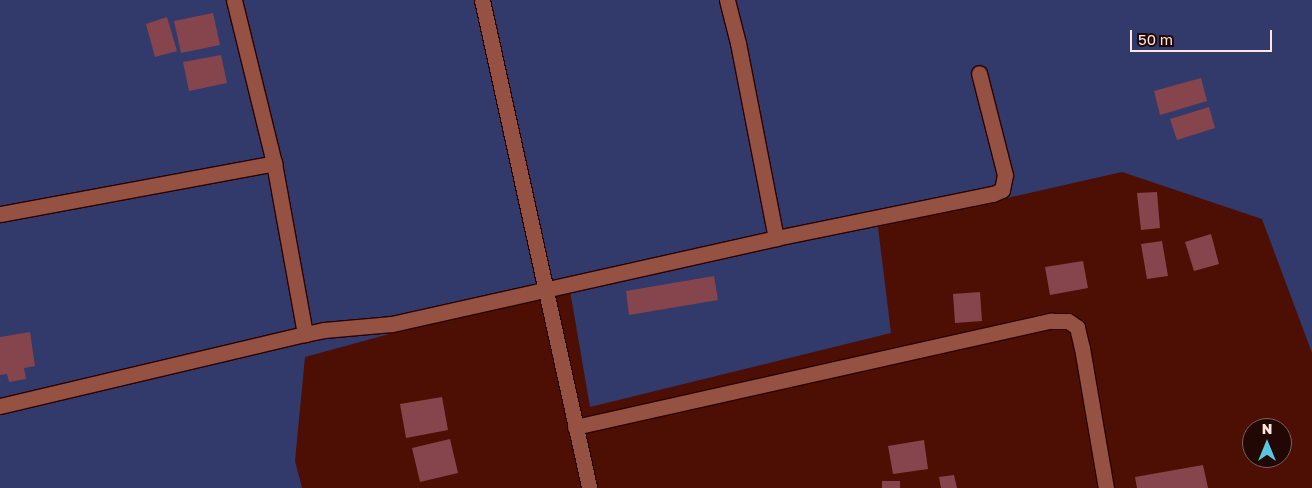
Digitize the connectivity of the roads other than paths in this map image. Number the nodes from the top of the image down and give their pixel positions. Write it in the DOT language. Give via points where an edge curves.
graph roads {
  1 [pos="234,0"];
  2 [pos="482,0"];
  3 [pos="727,0"];
  4 [pos="979,72"];
  5 [pos="274,163"];
  6 [pos="0,214"];
  7 [pos="776,238"];
  8 [pos="544,289"];
  9 [pos="305,334"];
  10 [pos="0,406"];
  11 [pos="575,427"];
  12 [pos="589,488"];
  13 [pos="1106,488"];
  1 -- 5 [label="street"];
  2 -- 8 [label="street"];
  3 -- 7 [label="street"];
  4 -- 7 [label="street" via="1005,175 1002,190"];
  5 -- 6 [label="street"];
  5 -- 9 [label="street"];
  7 -- 8 [label="street"];
  8 -- 9 [label="street" via="392,324"];
  8 -- 11 [label="street"];
  9 -- 10 [label="street"];
  11 -- 12 [label="street"];
  11 -- 13 [label="street" via="1068,321 1077,328 1080,341"];
}
